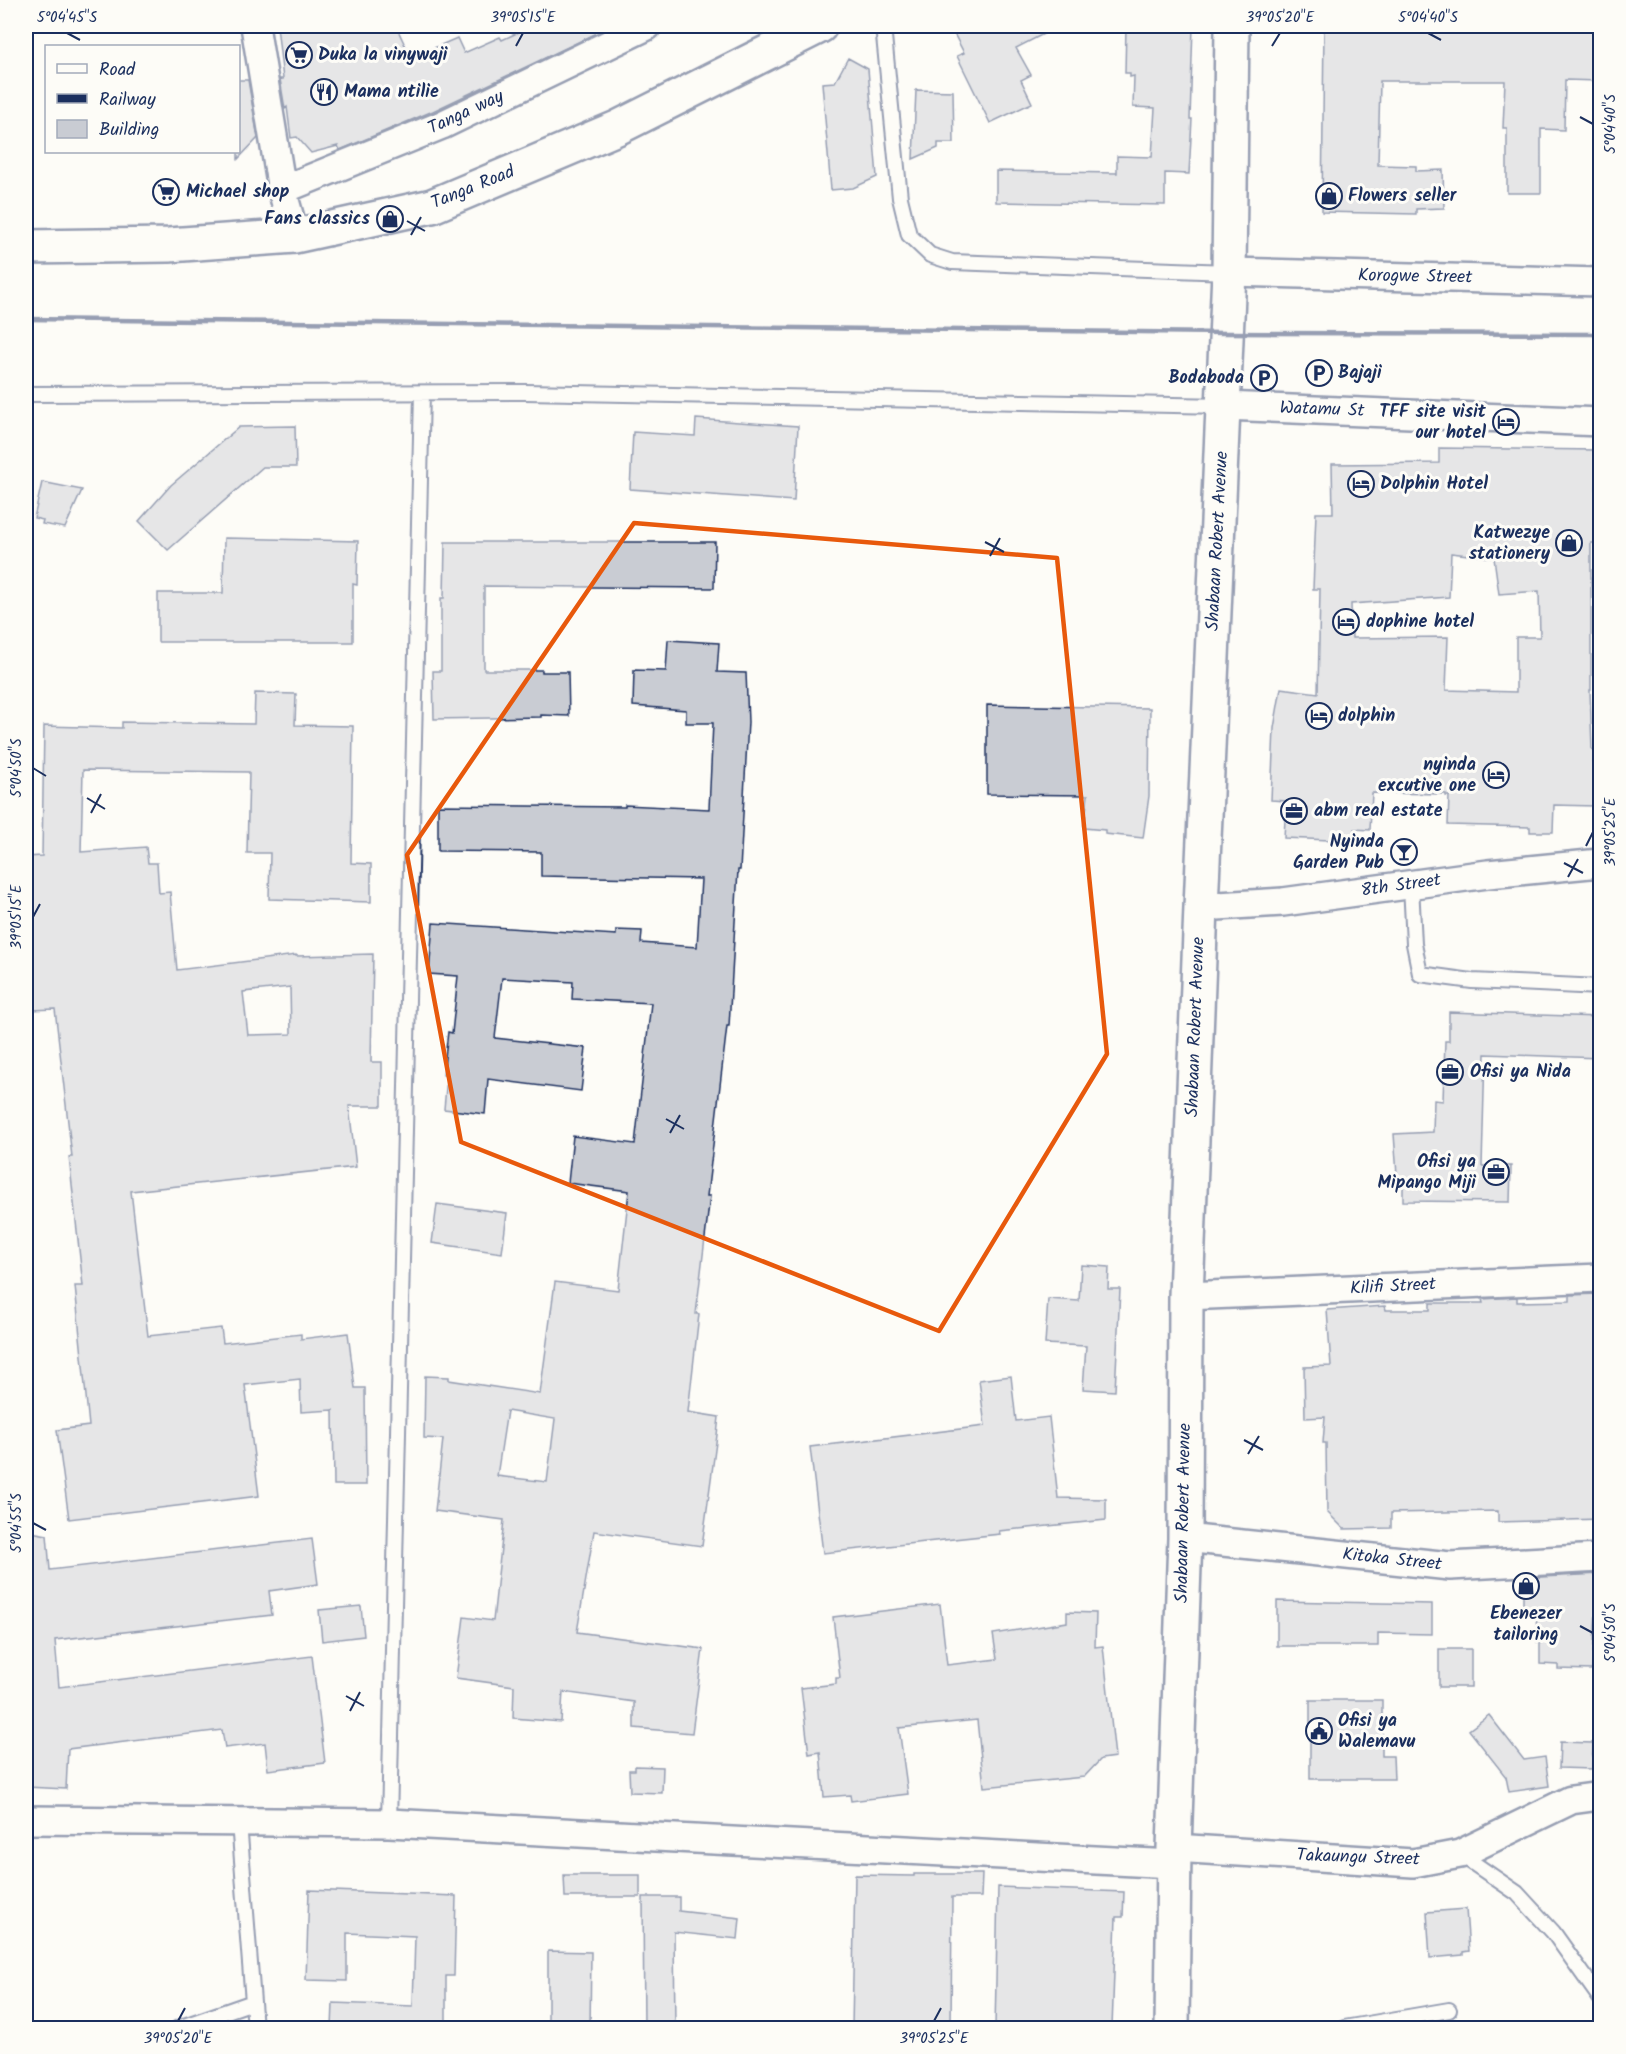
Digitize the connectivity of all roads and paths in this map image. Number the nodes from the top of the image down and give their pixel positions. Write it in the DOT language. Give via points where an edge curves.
graph roads {
  1 [pos="255,26"];
  2 [pos="646,26"];
  3 [pos="820,26"];
  4 [pos="883,26"];
  5 [pos="1232,26"];
  6 [pos="282,190"];
  7 [pos="295,237"];
  8 [pos="26,247"];
  9 [pos="1229,272"];
  10 [pos="1600,282"];
  11 [pos="422,393"];
  12 [pos="26,394"];
  13 [pos="1224,406"];
  14 [pos="1600,422"];
  15 [pos="1600,863"];
  16 [pos="1411,885"];
  17 [pos="1200,907"];
  18 [pos="1600,987"];
  19 [pos="1600,1278"];
  20 [pos="1186,1296"];
  21 [pos="1185,1538"];
  22 [pos="1600,1558"];
  23 [pos="1600,1796"];
  24 [pos="26,1820"];
  25 [pos="239,1822"];
  26 [pos="389,1823"];
  27 [pos="1461,1854"];
  28 [pos="1174,1856"];
  29 [pos="1600,1998"];
  30 [pos="253,2002"];
  31 [pos="1449,2010"];
  32 [pos="178,2028"];
  33 [pos="255,2028"];
  34 [pos="1172,2028"];
  35 [pos="1344,2028"];
  1 -- 6 [label="street"];
  2 -- 6 [label="street, Tanga way" via="442,125"];
  3 -- 7 [label="main road, Tanga Road" via="617,128 432,206"];
  4 -- 9 [label="lane" via="900,198 909,235 930,255 952,262"];
  5 -- 9 [label="main road, Shabaan Robert Avenue"];
  6 -- 7 [label="street"];
  7 -- 8 [label="main road, Tanga Road" via="169,245"];
  9 -- 10 [label="street, Korogwe Street"];
  9 -- 13 [label="main road, Shabaan Robert Avenue"];
  11 -- 12 [label="lane"];
  11 -- 13 [label="lane"];
  11 -- 26 [label="lane"];
  13 -- 14 [label="street, Watamu St"];
  13 -- 17 [label="main road, Shabaan Robert Avenue"];
  15 -- 16 [label="street, 8th Street"];
  16 -- 17 [label="street, 8th Street" via="1283,902"];
  16 -- 18 [label="lane" via="1420,974 1472,981"];
  17 -- 20 [label="main road, Shabaan Robert Avenue"];
  19 -- 20 [label="street, Kilifi Street"];
  20 -- 21 [label="main road, Shabaan Robert Avenue"];
  21 -- 22 [label="street, Kitoka Street" via="1450,1566"];
  21 -- 28 [label="main road, Shabaan Robert Avenue"];
  23 -- 27 [label="street, Takaungu Street" via="1571,1800"];
  24 -- 25 [label="street, Takaungu Street"];
  25 -- 26 [label="street, Takaungu Street"];
  25 -- 30 [label="lane"];
  26 -- 28 [label="street, Takaungu Street"];
  27 -- 28 [label="street, Takaungu Street" via="1413,1863"];
  27 -- 29 [label="lane" via="1517,1893 1553,1932"];
  28 -- 34 [label="main road, Shabaan Robert Avenue"];
  30 -- 32 [label="lane"];
  30 -- 33 [label="lane"];
  31 -- 35 [label="lane"];
}
